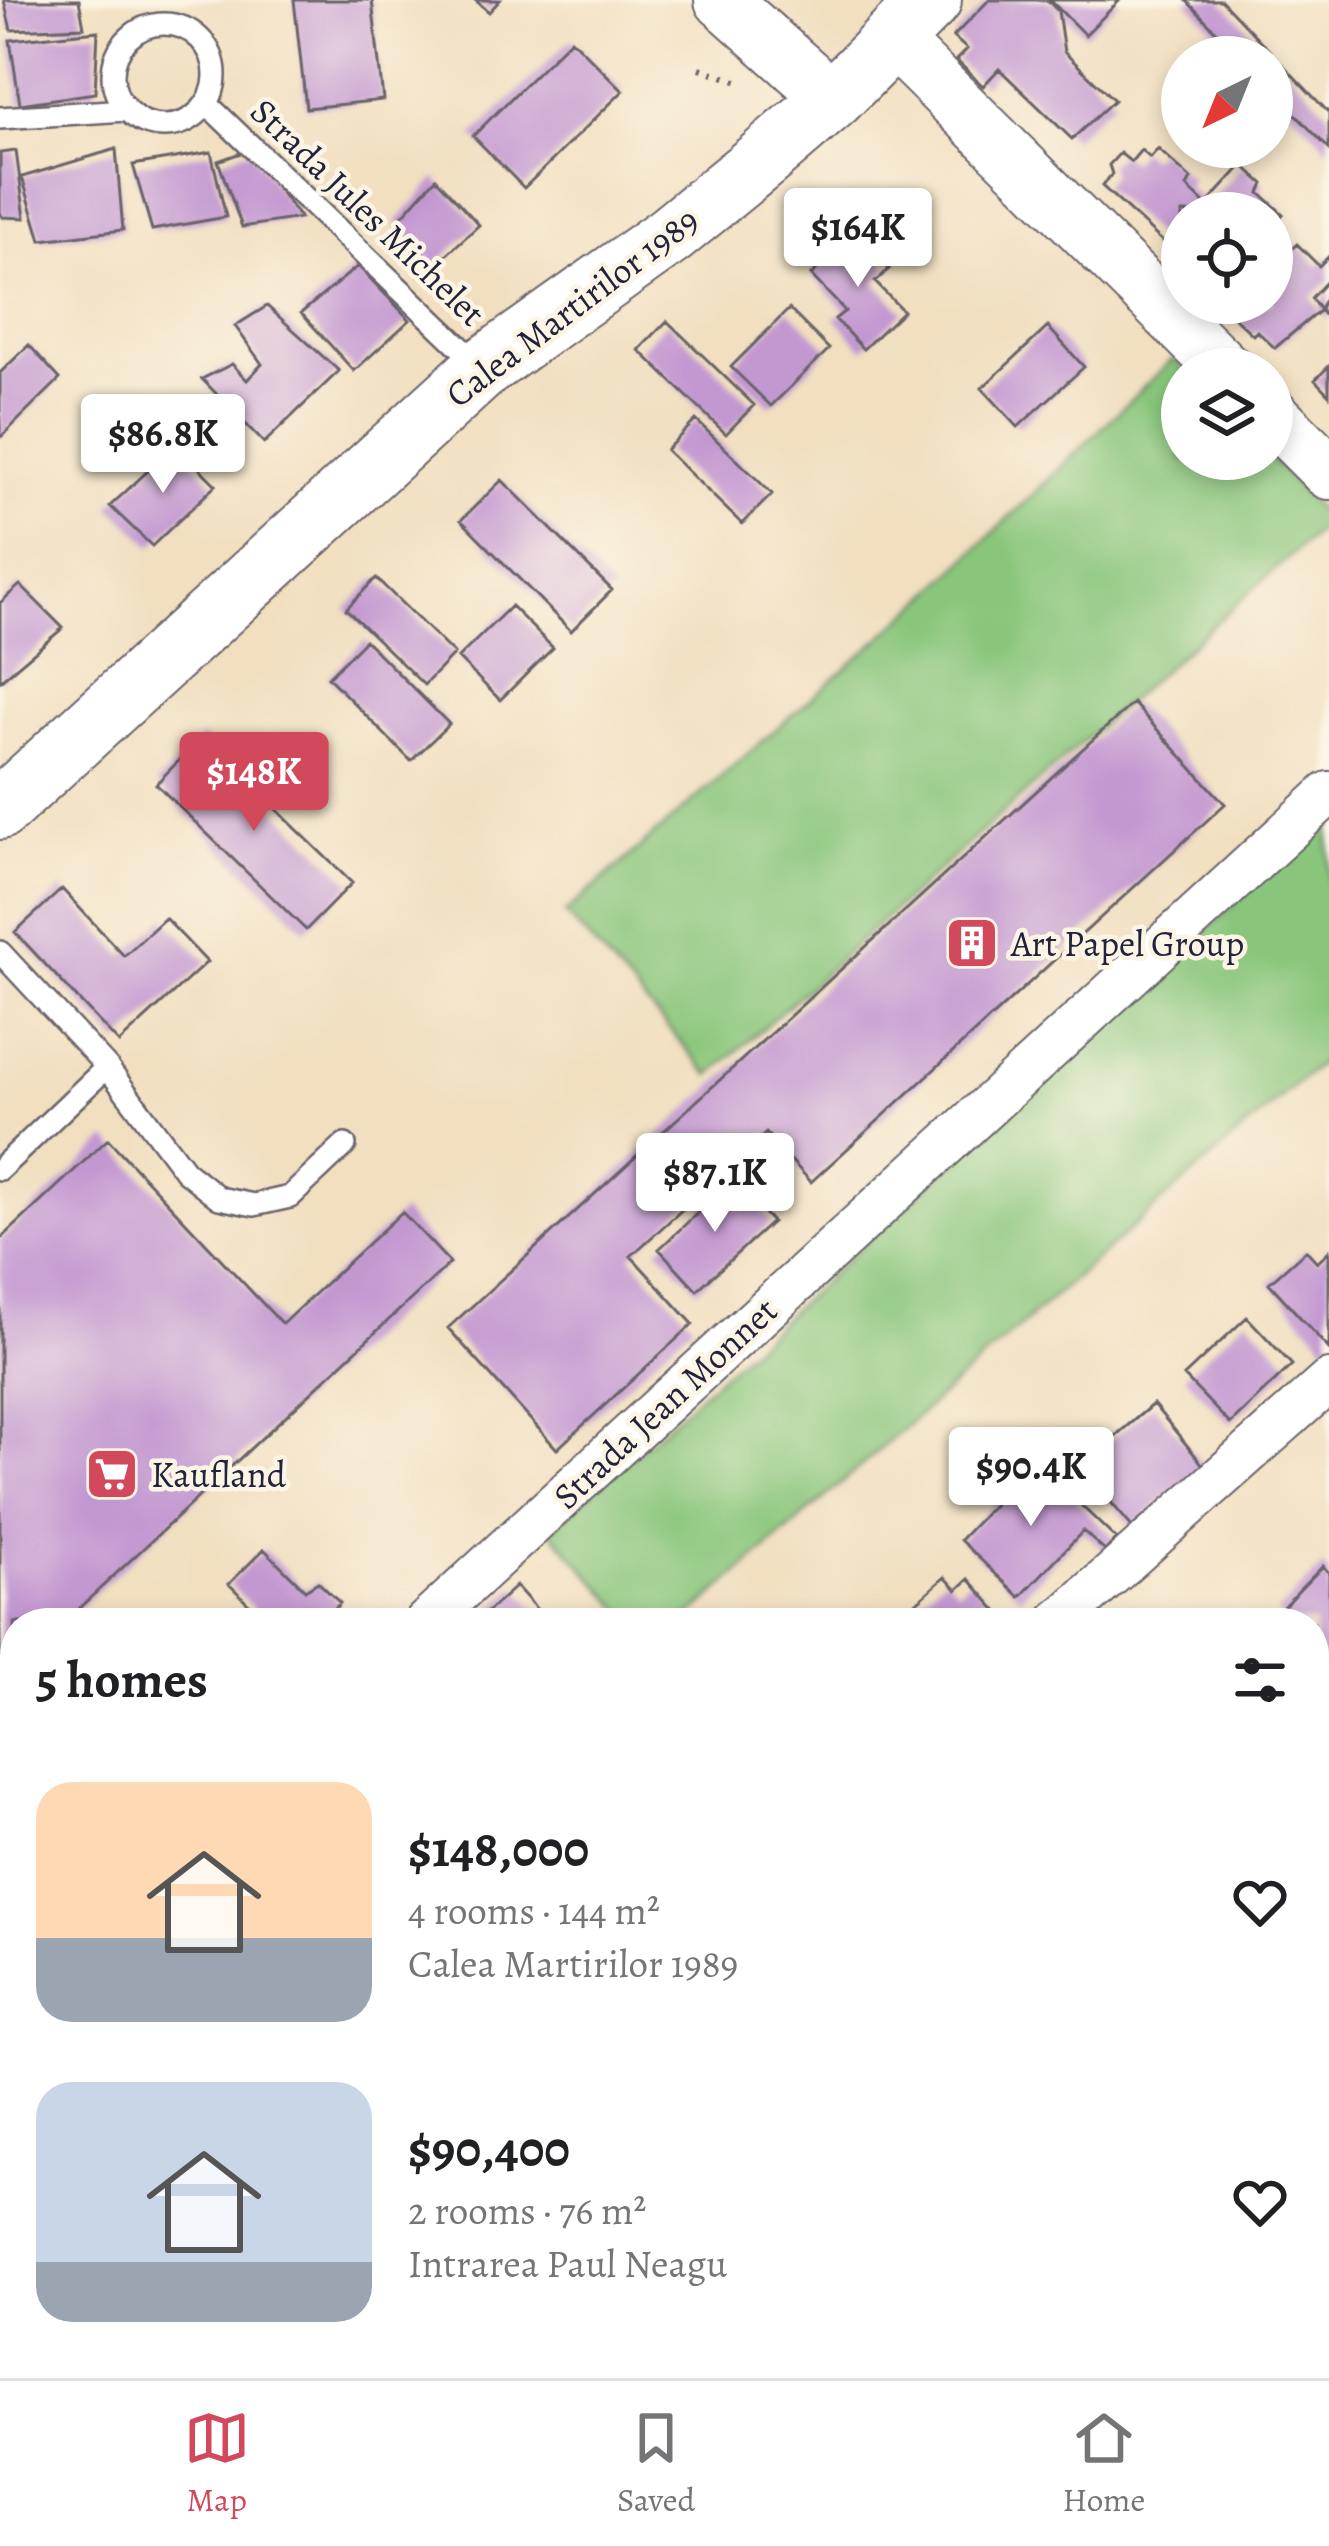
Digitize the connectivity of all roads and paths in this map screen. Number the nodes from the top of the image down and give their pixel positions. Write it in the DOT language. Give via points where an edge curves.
graph roads {
  1 [pos="722,0"];
  2 [pos="912,20"];
  3 [pos="700,68"];
  4 [pos="759,90"];
  5 [pos="833,98"];
  6 [pos="207,104"];
  7 [pos="127,110"];
  8 [pos="0,118"];
  9 [pos="1206,348"];
  10 [pos="483,368"];
  11 [pos="1293,437"];
  12 [pos="1329,472"];
  13 [pos="1329,793"];
  14 [pos="0,809"];
  15 [pos="0,952"];
  16 [pos="107,1067"];
  17 [pos="345,1145"];
  18 [pos="0,1169"];
  19 [pos="1329,1381"];
  20 [pos="441,1608"];
  21 [pos="1074,1608"];
  1 -- 5 [label="street"];
  2 -- 5 [label="main road, Calea Martirilor 1989"];
  2 -- 9 [label="street"];
  3 -- 4 [label="path"];
  5 -- 10 [label="main road, Calea Martirilor 1989" via="670,235"];
  6 -- 7 [label="lane" via="169,126"];
  6 -- 7 [label="lane" via="216,77 209,50 188,30 160,24 134,34 116,56 114,85"];
  6 -- 10 [label="lane, Strada Jules Michelet"];
  7 -- 8 [label="lane"];
  10 -- 14 [label="main road, Calea Martirilor 1989"];
  11 -- 12 [label="street"];
  13 -- 20 [label="street, Strada Jean Monnet"];
  15 -- 16 [label="lane"];
  16 -- 17 [label="lane" via="185,1171 218,1198 254,1205 290,1197"];
  16 -- 18 [label="lane"];
  19 -- 21 [label="street"];
}
